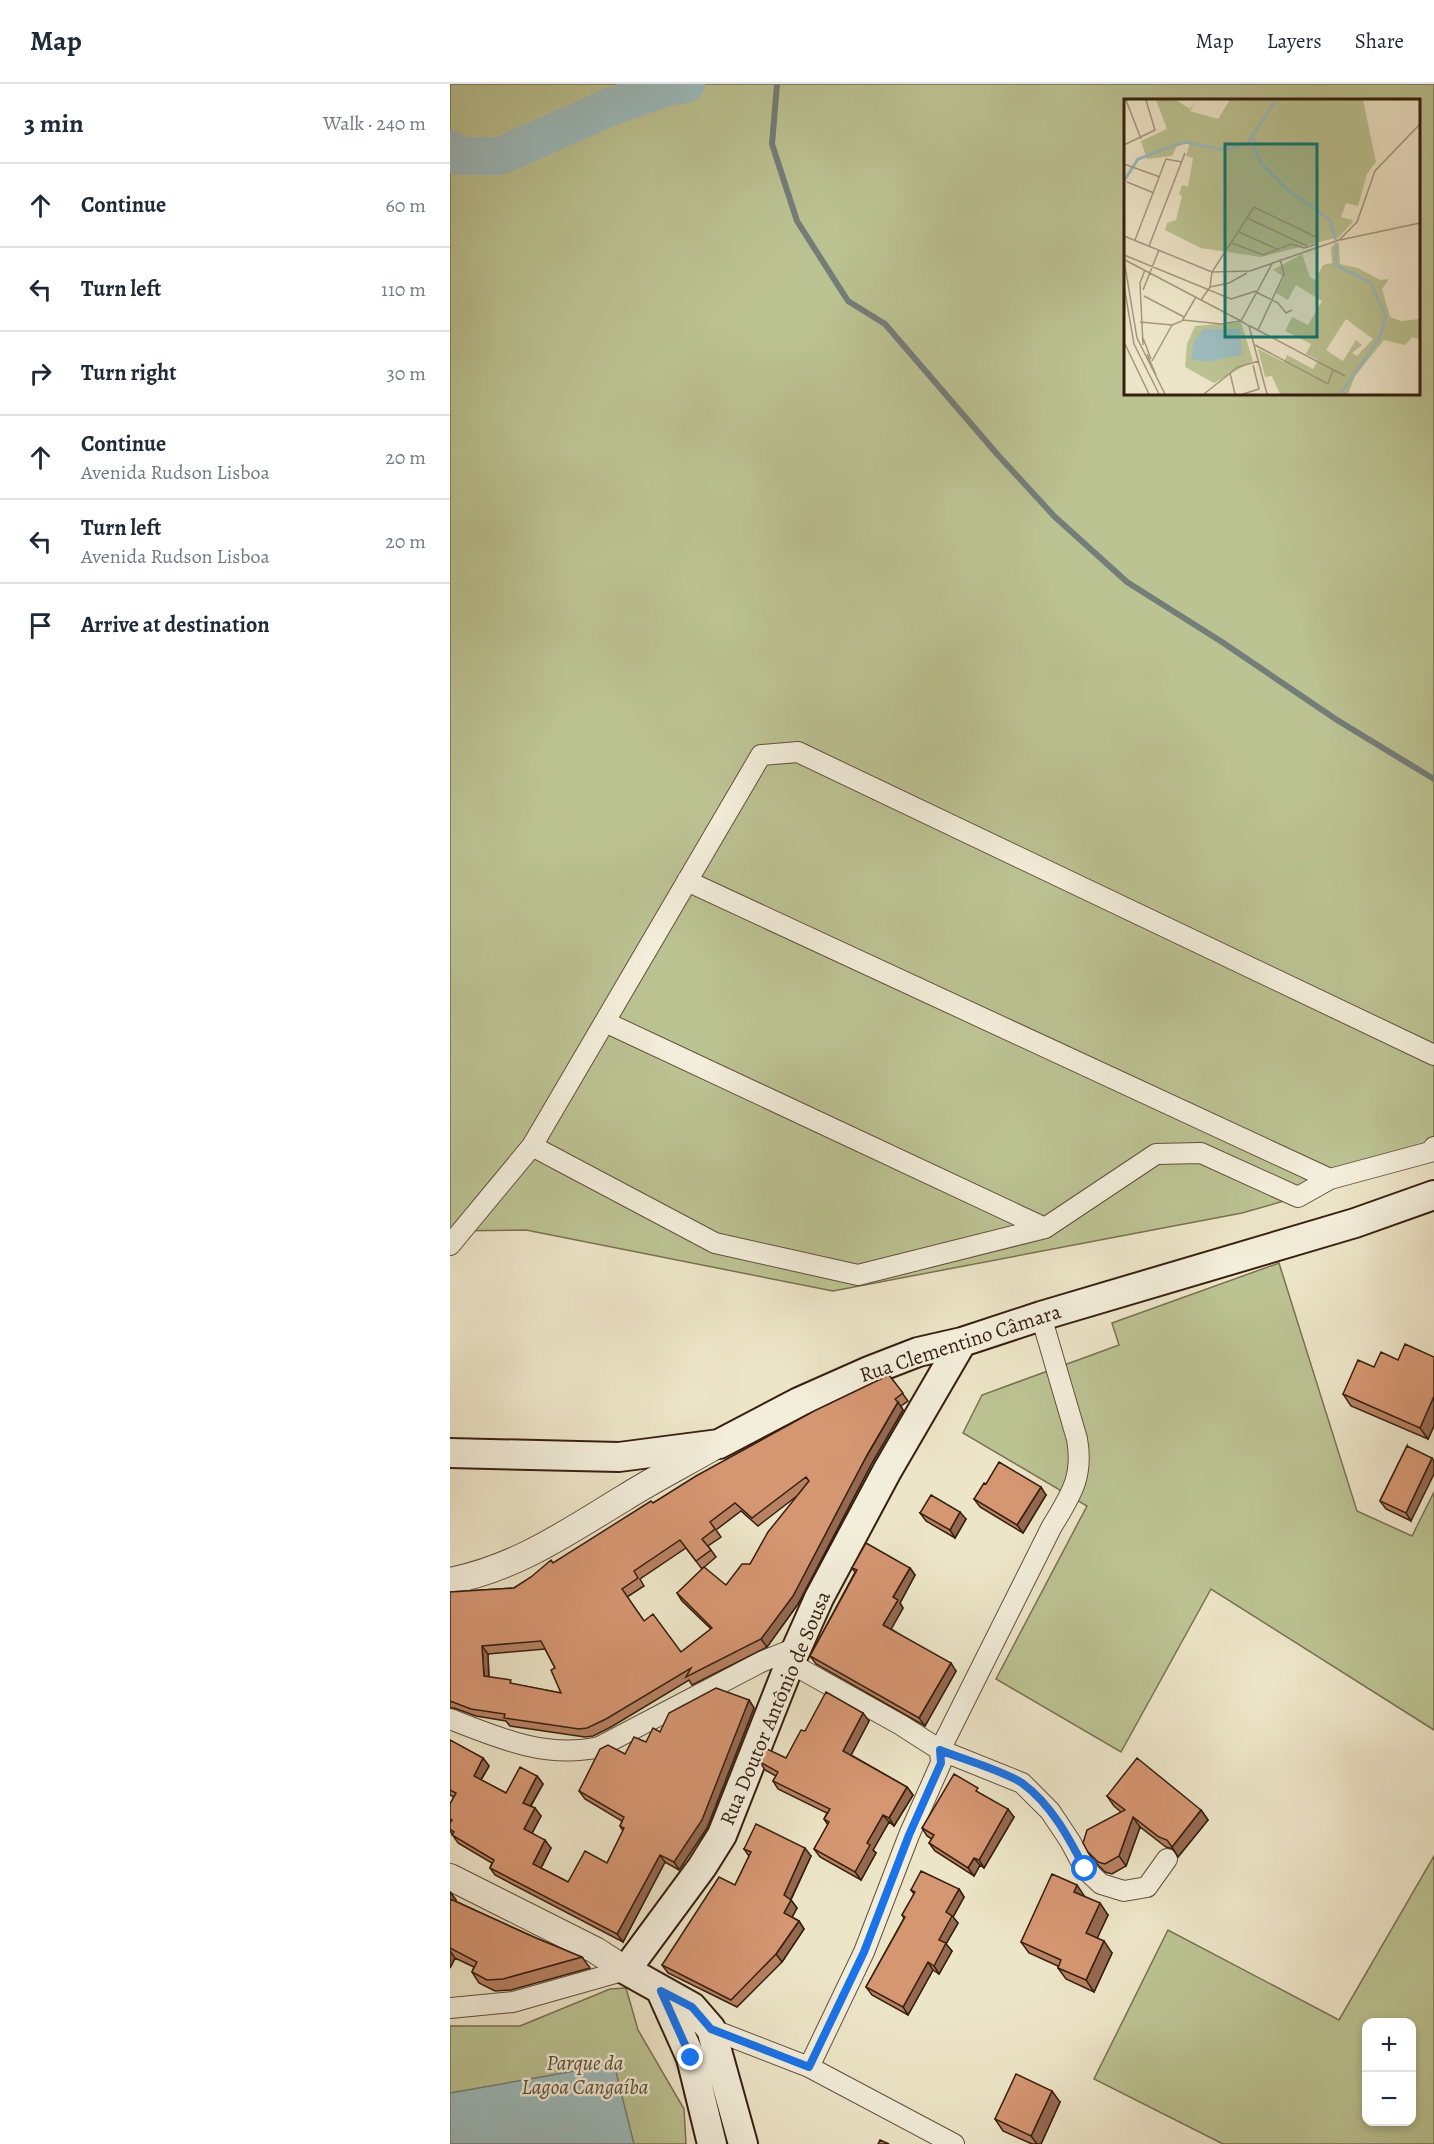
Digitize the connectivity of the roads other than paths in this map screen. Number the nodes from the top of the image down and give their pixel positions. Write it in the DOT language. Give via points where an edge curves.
graph roads {
  1 [pos="687,881"];
  2 [pos="605,1022"];
  3 [pos="1434,1055"];
  4 [pos="532,1146"];
  5 [pos="1434,1147"];
  6 [pos="1330,1179"];
  7 [pos="1434,1196"];
  8 [pos="1045,1228"];
  9 [pos="454,1240"];
  10 [pos="1041,1316"];
  11 [pos="962,1342"];
  12 [pos="720,1444"];
  13 [pos="450,1453"];
  14 [pos="450,1581"];
  15 [pos="793,1655"];
  16 [pos="450,1719"];
  17 [pos="940,1750"];
  18 [pos="1167,1859"];
  19 [pos="450,1876"];
  20 [pos="626,1970"];
  21 [pos="661,1991"];
  22 [pos="450,2008"];
  23 [pos="711,2029"];
  24 [pos="809,2067"];
  25 [pos="712,2144"];
  26 [pos="743,2144"];
  27 [pos="954,2144"];
  1 -- 2 [label="street"];
  1 -- 3 [label="street" via="761,755 798,752"];
  1 -- 6 [label="street"];
  2 -- 4 [label="street"];
  2 -- 8 [label="street"];
  4 -- 8 [label="street" via="715,1242 858,1275"];
  4 -- 9 [label="street"];
  5 -- 6 [label="street" via="1430,1152"];
  6 -- 8 [label="street" via="1298,1197 1201,1153 1156,1154"];
  7 -- 10 [label="main road, Rua Clementino Câmara"];
  10 -- 11 [label="main road, Rua Clementino Câmara"];
  10 -- 17 [label="street" via="1077,1439 1078,1477"];
  11 -- 12 [label="main road, Rua Clementino Câmara" via="918,1352 869,1371"];
  11 -- 15 [label="main road, Rua Doutor Antônio de Sousa" via="887,1471"];
  12 -- 13 [label="main road, Rua Clementino Câmara" via="619,1457"];
  12 -- 14 [label="street" via="546,1546 494,1570"];
  15 -- 16 [label="street" via="761,1662 599,1747 581,1751 545,1750 519,1744"];
  15 -- 17 [label="street"];
  15 -- 20 [label="main road, Rua Doutor Antônio de Sousa" via="722,1835"];
  17 -- 18 [label="street" via="1022,1783 1050,1810 1085,1869 1101,1884 1124,1891 1148,1887"];
  17 -- 24 [label="street" via="941,1763 864,1952"];
  19 -- 20 [label="street" via="595,1950"];
  20 -- 21 [label="main road"];
  20 -- 22 [label="street" via="513,2002"];
  21 -- 23 [label="main road" via="692,2007"];
  21 -- 25 [label="main road" via="691,2058"];
  23 -- 24 [label="street"];
  23 -- 26 [label="main road"];
  24 -- 27 [label="street"];
}
